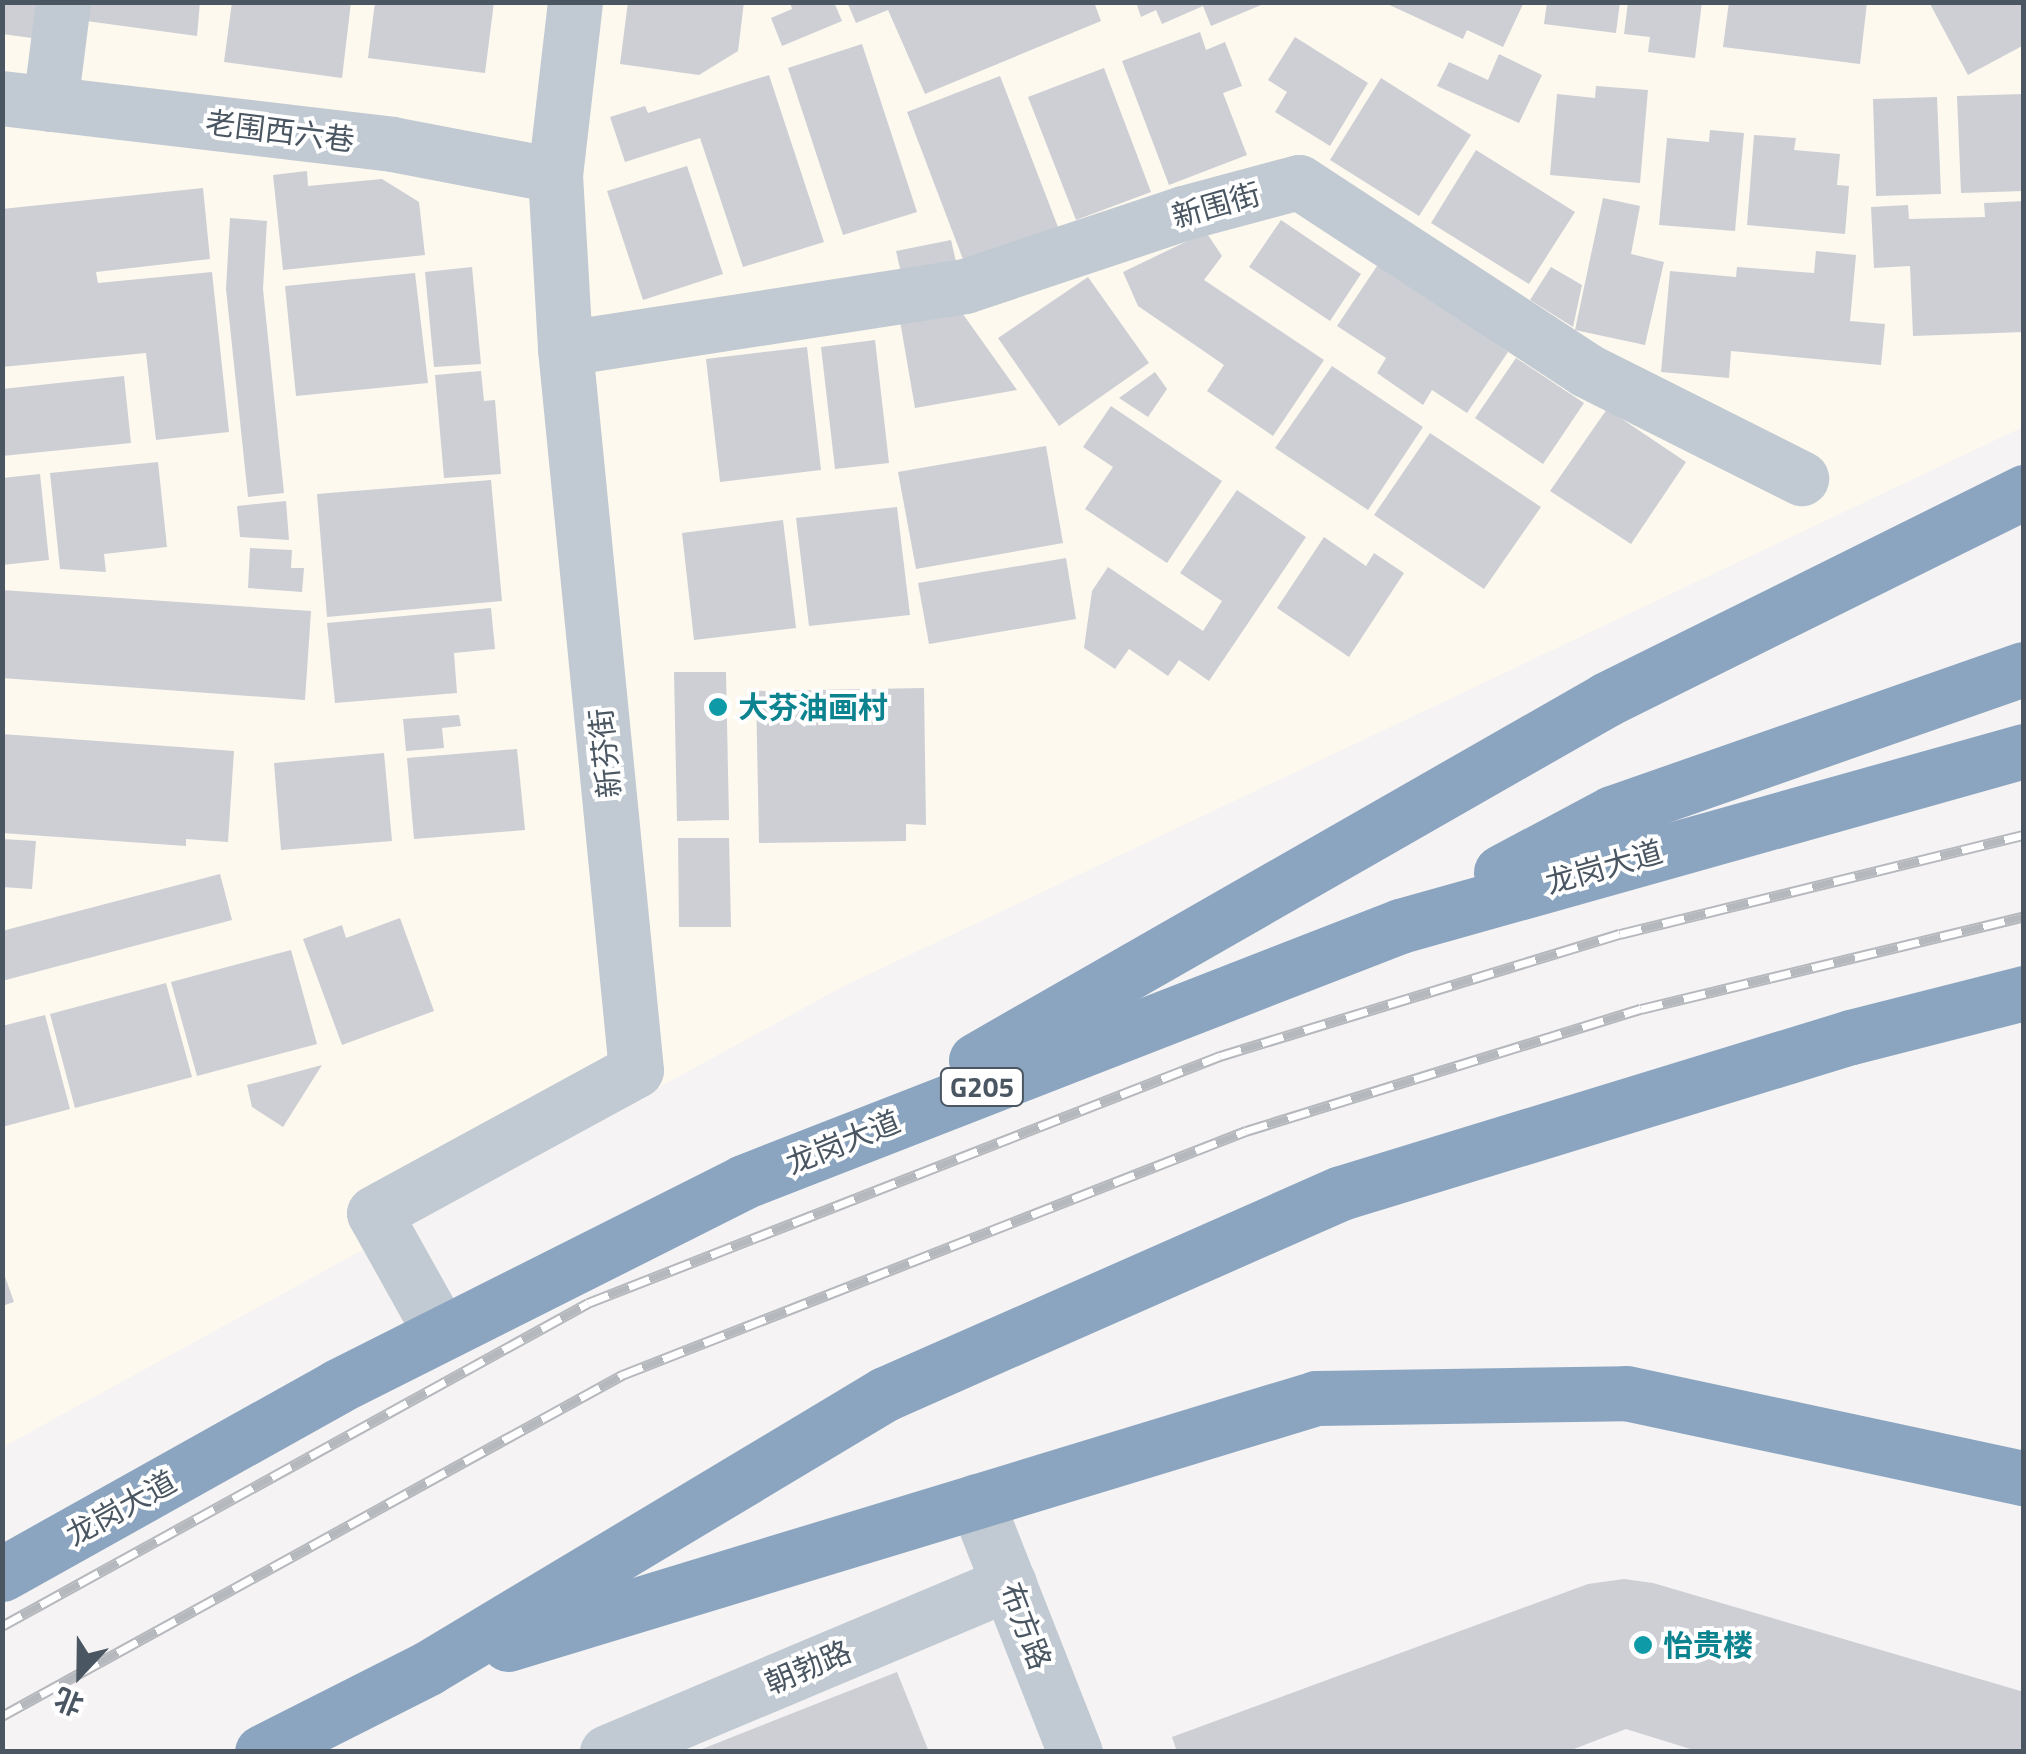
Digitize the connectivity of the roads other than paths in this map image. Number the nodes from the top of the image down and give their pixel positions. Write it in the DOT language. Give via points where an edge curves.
graph roads {
  1 [pos="63,2"];
  2 [pos="575,2"];
  3 [pos="26,101"];
  4 [pos="555,175"];
  5 [pos="565,348"];
  6 [pos="1801,478"];
  7 [pos="2024,492"];
  8 [pos="2024,669"];
  9 [pos="2024,751"];
  10 [pos="1400,926"];
  11 [pos="2024,992"];
  12 [pos="808,1156"];
  13 [pos="441,1333"];
  14 [pos="2024,1478"];
  15 [pos="976,1501"];
  16 [pos="2,1574"];
  17 [pos="1008,1583"];
  18 [pos="428,1668"];
  19 [pos="262,1752"];
  20 [pos="607,1752"];
  21 [pos="1075,1752"];
  1 -- 3 [label="street"];
  2 -- 4 [label="street, 新芬街"];
  3 -- 4 [label="street, 老围西六巷" via="392,144"];
  4 -- 5 [label="street, 新芬街"];
  5 -- 6 [label="street, 新围街" via="964,286 1299,182 1586,370"];
  5 -- 13 [label="street, 新芬街" via="636,1070 374,1213"];
  7 -- 12 [label="highway" via="1606,698"];
  8 -- 10 [label="highway" via="1612,813"];
  9 -- 10 [label="highway, 龙岗大道 / G205"];
  10 -- 12 [label="highway, 龙岗大道 / G205"];
  11 -- 18 [label="highway" via="1851,1036 1341,1192 885,1394"];
  12 -- 13 [label="highway, 龙岗大道 / G205"];
  13 -- 16 [label="highway, 龙岗大道 / G205"];
  14 -- 15 [label="highway" via="1626,1392 1316,1398"];
  15 -- 17 [label="street, 布方路"];
  15 -- 18 [label="highway"];
  17 -- 20 [label="street, 朝勃路"];
  17 -- 21 [label="street, 布方路"];
  18 -- 19 [label="highway"];
}
